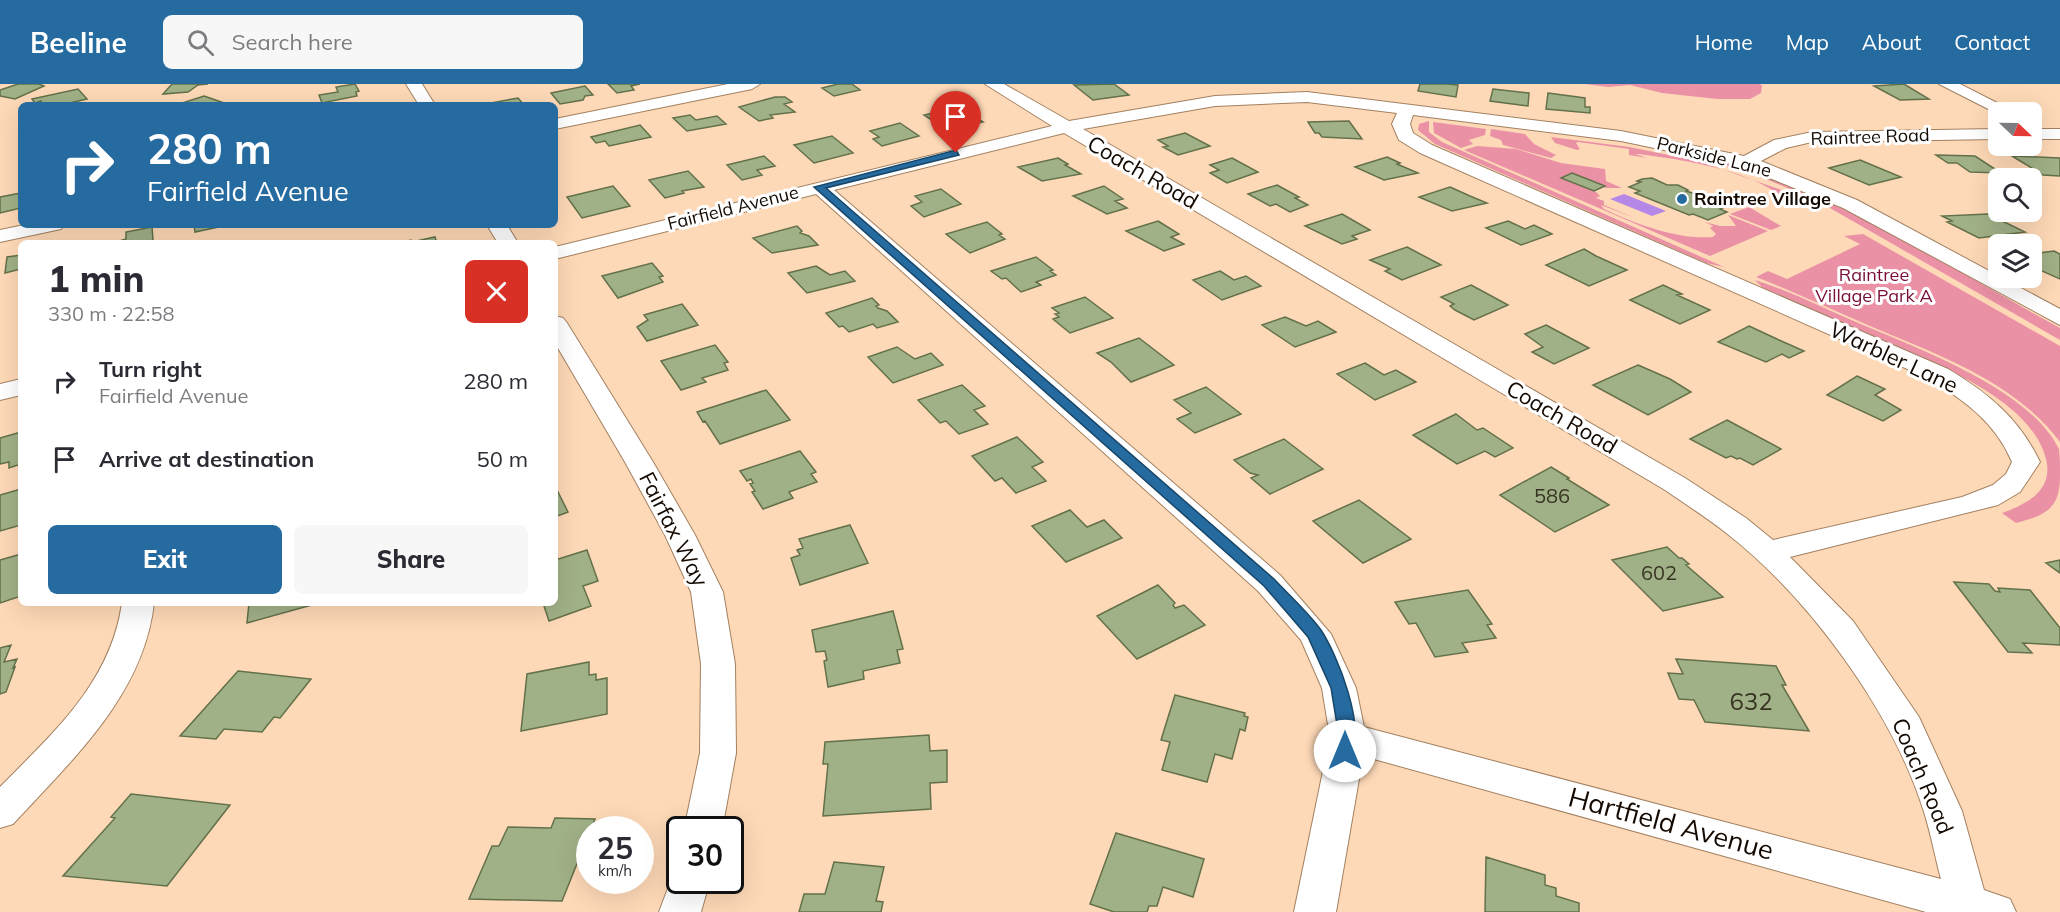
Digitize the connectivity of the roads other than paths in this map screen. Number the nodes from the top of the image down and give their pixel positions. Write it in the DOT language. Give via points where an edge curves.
graph roads {
  1 [pos="414,84"];
  2 [pos="752,84"];
  3 [pos="993,84"];
  4 [pos="1947,84"];
  5 [pos="425,102"];
  6 [pos="1988,103"];
  7 [pos="1407,109"];
  8 [pos="558,122"];
  9 [pos="1067,127"];
  10 [pos="2042,128"];
  11 [pos="1988,134"];
  12 [pos="2056,134"];
  13 [pos="1746,162"];
  14 [pos="819,187"];
  15 [pos="39,228"];
  16 [pos="0,236"];
  17 [pos="558,252"];
  18 [pos="2060,318"];
  19 [pos="558,327"];
  20 [pos="18,388"];
  21 [pos="0,393"];
  22 [pos="1767,552"];
  23 [pos="138,606"];
  24 [pos="1348,737"];
  25 [pos="0,812"];
  26 [pos="706,816"];
  27 [pos="686,894"];
  28 [pos="1981,908"];
  29 [pos="680,912"];
  30 [pos="1316,912"];
  1 -- 5 [label="street"];
  2 -- 8 [label="street"];
  3 -- 9 [label="street, Coach Road"];
  4 -- 6 [label="street"];
  7 -- 9 [label="street, Fairfield Avenue" via="1307,97 1244,98"];
  7 -- 13 [label="street, Parkside Lane" via="1648,140"];
  7 -- 22 [label="street, Warbler Lane" via="1401,124 1405,135 1426,149 1939,374 2001,417 2017,439 2026,462 2018,480 1998,494 1968,505"];
  9 -- 14 [label="street, Fairfield Avenue"];
  9 -- 22 [label="street, Coach Road" via="1676,484 1736,525"];
  10 -- 12 [label="street"];
  11 -- 13 [label="street, Raintree Road" via="1812,137 1780,144"];
  13 -- 18 [label="street, Parkside Lane" via="1850,204"];
  14 -- 17 [label="street, Fairfield Avenue"];
  14 -- 24 [label="street" via="1269,583 1315,634 1339,688"];
  15 -- 16 [label="street"];
  19 -- 26 [label="street, Fairfax Way" via="645,472 707,592 718,664 718,753"];
  20 -- 21 [label="street"];
  22 -- 28 [label="street, Coach Road" via="1842,629 1906,727"];
  23 -- 25 [label="street" via="124,664 76,731"];
  24 -- 28 [label="street, Hartfield Avenue"];
  24 -- 30 [label="street"];
  27 -- 29 [label="street"];
}
